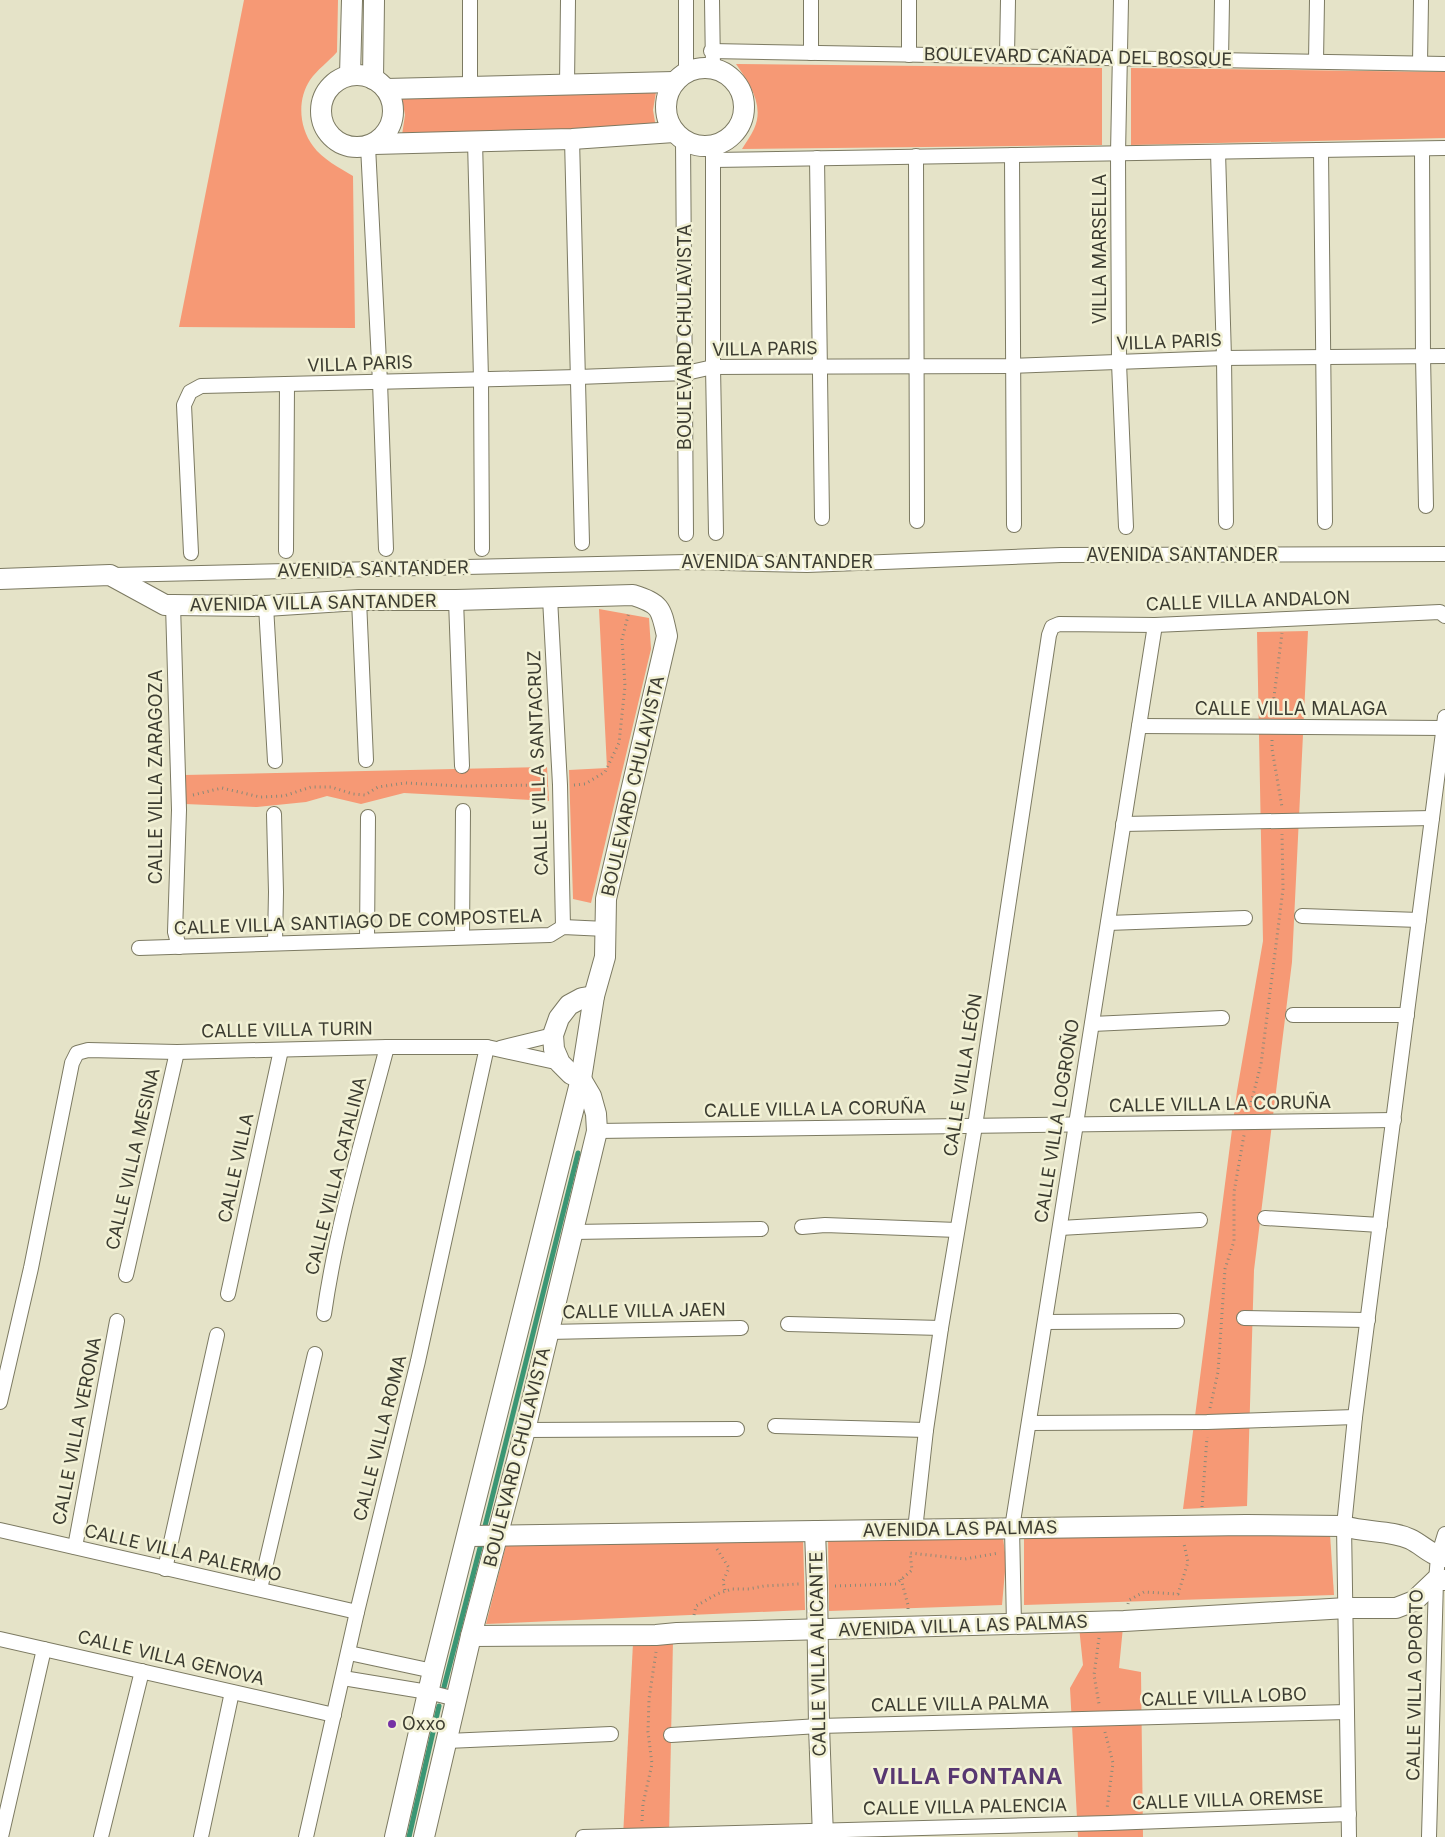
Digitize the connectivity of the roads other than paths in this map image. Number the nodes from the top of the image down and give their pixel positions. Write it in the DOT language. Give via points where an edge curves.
graph roads {
  1 [pos="352,0"];
  2 [pos="374,0"];
  3 [pos="470,0"];
  4 [pos="568,0"];
  5 [pos="686,0"];
  6 [pos="712,0"];
  7 [pos="811,0"];
  8 [pos="909,0"];
  9 [pos="1008,0"];
  10 [pos="1121,0"];
  11 [pos="1222,0"];
  12 [pos="1317,0"];
  13 [pos="1421,0"];
  14 [pos="811,53"];
  15 [pos="909,54"];
  16 [pos="1008,56"];
  17 [pos="1119,58"];
  18 [pos="712,60"];
  19 [pos="1221,60"];
  20 [pos="1316,61"];
  21 [pos="1420,64"];
  22 [pos="1445,64"];
  23 [pos="350,75"];
  24 [pos="680,77"];
  25 [pos="380,84"];
  26 [pos="567,85"];
  27 [pos="470,87"];
  28 [pos="679,136"];
  29 [pos="572,138"];
  30 [pos="475,141"];
  31 [pos="371,145"];
  32 [pos="1422,148"];
  33 [pos="1445,148"];
  34 [pos="1321,151"];
  35 [pos="1218,152"];
  36 [pos="713,153"];
  37 [pos="1118,154"];
  38 [pos="1012,155"];
  39 [pos="916,156"];
  40 [pos="817,158"];
  41 [pos="1423,356"];
  42 [pos="1445,356"];
  43 [pos="1323,357"];
  44 [pos="1224,358"];
  45 [pos="1119,363"];
  46 [pos="820,366"];
  47 [pos="917,366"];
  48 [pos="1012,366"];
  49 [pos="713,367"];
  50 [pos="686,373"];
  51 [pos="578,378"];
  52 [pos="481,379"];
  53 [pos="380,382"];
  54 [pos="287,384"];
  55 [pos="1426,506"];
  56 [pos="822,518"];
  57 [pos="918,521"];
  58 [pos="1226,522"];
  59 [pos="1326,522"];
  60 [pos="1014,525"];
  61 [pos="1126,527"];
  62 [pos="716,533"];
  63 [pos="686,534"];
  64 [pos="582,543"];
  65 [pos="386,549"];
  66 [pos="482,549"];
  67 [pos="286,551"];
  68 [pos="191,553"];
  69 [pos="1445,554"];
  70 [pos="110,575"];
  71 [pos="0,579"];
  72 [pos="550,598"];
  73 [pos="359,600"];
  74 [pos="456,600"];
  75 [pos="173,605"];
  76 [pos="266,606"];
  77 [pos="1445,616"];
  78 [pos="1155,624"];
  79 [pos="1052,627"];
  80 [pos="667,636"];
  81 [pos="1444,723"];
  82 [pos="1139,726"];
  83 [pos="366,760"];
  84 [pos="274,761"];
  85 [pos="462,766"];
  86 [pos="463,811"];
  87 [pos="274,814"];
  88 [pos="368,817"];
  89 [pos="1432,818"];
  90 [pos="1123,824"];
  91 [pos="1302,916"];
  92 [pos="1245,918"];
  93 [pos="1419,920"];
  94 [pos="1108,923"];
  95 [pos="563,927"];
  96 [pos="606,929"];
  97 [pos="462,937"];
  98 [pos="366,940"];
  99 [pos="275,943"];
  100 [pos="178,947"];
  101 [pos="139,948"];
  102 [pos="594,996"];
  103 [pos="1293,1015"];
  104 [pos="1407,1015"];
  105 [pos="1222,1018"];
  106 [pos="1092,1024"];
  107 [pos="553,1035"];
  108 [pos="387,1047"];
  109 [pos="493,1048"];
  110 [pos="281,1050"];
  111 [pos="177,1052"];
  112 [pos="560,1063"];
  113 [pos="581,1079"];
  114 [pos="1394,1120"];
  115 [pos="1076,1124"];
  116 [pos="975,1126"];
  117 [pos="597,1131"];
  118 [pos="1265,1218"];
  119 [pos="1200,1220"];
  120 [pos="1380,1225"];
  121 [pos="802,1227"];
  122 [pos="1060,1228"];
  123 [pos="761,1229"];
  124 [pos="957,1230"];
  125 [pos="573,1232"];
  126 [pos="126,1275"];
  127 [pos="228,1294"];
  128 [pos="324,1314"];
  129 [pos="1244,1318"];
  130 [pos="1368,1320"];
  131 [pos="117,1321"];
  132 [pos="1177,1321"];
  133 [pos="1045,1322"];
  134 [pos="788,1324"];
  135 [pos="741,1328"];
  136 [pos="941,1328"];
  137 [pos="548,1332"];
  138 [pos="217,1335"];
  139 [pos="315,1354"];
  140 [pos="0,1402"];
  141 [pos="1355,1417"];
  142 [pos="1029,1423"];
  143 [pos="775,1426"];
  144 [pos="737,1429"];
  145 [pos="525,1430"];
  146 [pos="926,1430"];
  147 [pos="1344,1526"];
  148 [pos="0,1530"];
  149 [pos="915,1530"];
  150 [pos="815,1531"];
  151 [pos="1445,1534"];
  152 [pos="468,1536"];
  153 [pos="496,1536"];
  154 [pos="1012,1538"];
  155 [pos="74,1547"];
  156 [pos="1441,1557"];
  157 [pos="165,1569"];
  158 [pos="1440,1580"];
  159 [pos="260,1589"];
  160 [pos="1346,1608"];
  161 [pos="357,1612"];
  162 [pos="1014,1625"];
  163 [pos="817,1630"];
  164 [pos="471,1636"];
  165 [pos="0,1639"];
  166 [pos="44,1649"];
  167 [pos="349,1654"];
  168 [pos="434,1670"];
  169 [pos="142,1671"];
  170 [pos="343,1678"];
  171 [pos="232,1692"];
  172 [pos="428,1692"];
  173 [pos="456,1700"];
  174 [pos="1347,1712"];
  175 [pos="334,1715"];
  176 [pos="1102,1720"];
  177 [pos="819,1726"];
  178 [pos="611,1734"];
  179 [pos="671,1735"];
  180 [pos="447,1741"];
  181 [pos="1438,1810"];
  182 [pos="1349,1814"];
  183 [pos="1109,1823"];
  184 [pos="823,1833"];
  185 [pos="1,1837"];
  186 [pos="101,1837"];
  187 [pos="201,1837"];
  188 [pos="306,1837"];
  189 [pos="395,1837"];
  190 [pos="424,1837"];
  191 [pos="583,1837"];
  192 [pos="1349,1837"];
  193 [pos="1429,1837"];
  1 -- 23 [label="street"];
  2 -- 25 [label="street"];
  3 -- 27 [label="street"];
  4 -- 26 [label="street"];
  5 -- 24 [label="street, BOULEVARD CHULAVISTA"];
  6 -- 18 [label="street"];
  7 -- 14 [label="street"];
  8 -- 15 [label="street"];
  9 -- 16 [label="street"];
  10 -- 17 [label="street, VILLA MARSELLA"];
  11 -- 19 [label="street"];
  12 -- 20 [label="street"];
  13 -- 21 [label="street"];
  14 -- 15 [label="street, BOULEVARD CAÑADA DEL BOSQUE"];
  14 -- 18 [label="street, BOULEVARD CAÑADA DEL BOSQUE"];
  15 -- 16 [label="street, BOULEVARD CAÑADA DEL BOSQUE"];
  16 -- 17 [label="street, BOULEVARD CAÑADA DEL BOSQUE"];
  17 -- 19 [label="street, BOULEVARD CAÑADA DEL BOSQUE"];
  17 -- 37 [label="street, VILLA MARSELLA"];
  18 -- 24 [label="street"];
  18 -- 36 [label="street" via="736,82 743,94 745,107 743,121 736,133"];
  19 -- 20 [label="street, BOULEVARD CAÑADA DEL BOSQUE"];
  20 -- 21 [label="street, BOULEVARD CAÑADA DEL BOSQUE"];
  21 -- 22 [label="street, BOULEVARD CAÑADA DEL BOSQUE"];
  23 -- 25 [label="street" via="362,75"];
  23 -- 31 [label="street" via="339,79 323,97 321,120 326,131 344,146"];
  24 -- 26 [label="street"];
  24 -- 28 [label="street, BOULEVARD CHULAVISTA" via="668,94 666,107 668,120"];
  25 -- 27 [label="street"];
  25 -- 31 [label="street" via="391,100 393,113 384,136"];
  26 -- 27 [label="street"];
  28 -- 29 [label="street"];
  28 -- 36 [label="street"];
  28 -- 50 [label="street, BOULEVARD CHULAVISTA"];
  29 -- 30 [label="street"];
  29 -- 51 [label="street"];
  30 -- 31 [label="street"];
  30 -- 52 [label="street"];
  31 -- 53 [label="street"];
  32 -- 33 [label="street"];
  32 -- 34 [label="street"];
  32 -- 41 [label="street"];
  34 -- 35 [label="street"];
  34 -- 43 [label="street"];
  35 -- 37 [label="street"];
  35 -- 44 [label="street"];
  36 -- 40 [label="street"];
  36 -- 49 [label="street, BOULEVARD CHULAVISTA"];
  37 -- 38 [label="street"];
  37 -- 45 [label="street, VILLA MARSELLA"];
  38 -- 39 [label="street"];
  38 -- 48 [label="street"];
  39 -- 40 [label="street"];
  39 -- 47 [label="street"];
  40 -- 46 [label="street"];
  41 -- 42 [label="street, VILLA PARIS"];
  41 -- 43 [label="street, VILLA PARIS"];
  41 -- 55 [label="street"];
  43 -- 44 [label="street, VILLA PARIS"];
  43 -- 59 [label="street"];
  44 -- 45 [label="street, VILLA PARIS"];
  44 -- 58 [label="street"];
  45 -- 48 [label="street, VILLA PARIS"];
  45 -- 61 [label="street, VILLA MARSELLA"];
  46 -- 47 [label="street, VILLA PARIS"];
  46 -- 49 [label="street, VILLA PARIS"];
  46 -- 56 [label="street"];
  47 -- 48 [label="street, VILLA PARIS"];
  47 -- 57 [label="street"];
  48 -- 60 [label="street"];
  49 -- 50 [label="street, VILLA PARIS"];
  49 -- 62 [label="street, BOULEVARD CHULAVISTA"];
  50 -- 51 [label="street, VILLA PARIS"];
  50 -- 63 [label="street, BOULEVARD CHULAVISTA"];
  51 -- 52 [label="street, VILLA PARIS"];
  51 -- 64 [label="street"];
  52 -- 53 [label="street, VILLA PARIS"];
  52 -- 66 [label="street"];
  53 -- 54 [label="street, VILLA PARIS"];
  53 -- 65 [label="street"];
  54 -- 67 [label="street"];
  54 -- 68 [label="street, VILLA PARIS" via="201,386 190,392 184,405"];
  69 -- 70 [label="street, AVENIDA SANTANDER" via="1061,556 807,565 687,562"];
  70 -- 71 [label="street"];
  70 -- 75 [label="street, AVENIDA VILLA SANTANDER" via="165,605"];
  72 -- 74 [label="street, AVENIDA VILLA SANTANDER"];
  72 -- 80 [label="street, AVENIDA VILLA SANTANDER" via="633,595 651,601 662,612"];
  72 -- 95 [label="street, CALLE VILLA SANTACRUZ" via="560,785"];
  73 -- 74 [label="street, AVENIDA VILLA SANTANDER"];
  73 -- 76 [label="street, AVENIDA VILLA SANTANDER"];
  73 -- 83 [label="street"];
  74 -- 85 [label="street"];
  75 -- 76 [label="street, AVENIDA VILLA SANTANDER"];
  75 -- 100 [label="street, CALLE VILLA ZARAGOZA" via="178,810 174,932"];
  76 -- 84 [label="street"];
  77 -- 78 [label="street, CALLE VILLA ANDALON" via="1440,612"];
  78 -- 79 [label="street, CALLE VILLA ANDALON" via="1059,624"];
  78 -- 82 [label="street, CALLE VILLA LOGROÑO"];
  79 -- 116 [label="street, CALLE VILLA LEÓN"];
  80 -- 96 [label="street, BOULEVARD CHULAVISTA" via="606,899"];
  81 -- 82 [label="street, CALLE VILLA MALAGA"];
  81 -- 89 [label="street"];
  82 -- 90 [label="street, CALLE VILLA LOGROÑO"];
  86 -- 97 [label="street"];
  87 -- 99 [label="street"];
  88 -- 98 [label="street"];
  89 -- 90 [label="street"];
  89 -- 93 [label="street"];
  90 -- 94 [label="street, CALLE VILLA LOGROÑO"];
  91 -- 93 [label="street"];
  92 -- 94 [label="street"];
  93 -- 104 [label="street"];
  94 -- 106 [label="street, CALLE VILLA LOGROÑO"];
  95 -- 96 [label="street, CALLE VILLA SANTIAGO DE COMPOSTELA"];
  95 -- 97 [label="street, CALLE VILLA SANTIAGO DE COMPOSTELA" via="550,935"];
  96 -- 102 [label="street, BOULEVARD CHULAVISTA" via="605,957"];
  97 -- 98 [label="street, CALLE VILLA SANTIAGO DE COMPOSTELA"];
  98 -- 99 [label="street, CALLE VILLA SANTIAGO DE COMPOSTELA"];
  99 -- 100 [label="street, CALLE VILLA SANTIAGO DE COMPOSTELA"];
  100 -- 101 [label="street, CALLE VILLA SANTIAGO DE COMPOSTELA"];
  102 -- 107 [label="street" via="570,1005 559,1018"];
  102 -- 113 [label="street, BOULEVARD CHULAVISTA"];
  103 -- 104 [label="street"];
  104 -- 114 [label="street"];
  105 -- 106 [label="street"];
  106 -- 115 [label="street, CALLE VILLA LOGROÑO"];
  107 -- 109 [label="street, CALLE VILLA TURIN"];
  107 -- 112 [label="street"];
  108 -- 109 [label="street, CALLE VILLA TURIN"];
  108 -- 110 [label="street, CALLE VILLA TURIN"];
  108 -- 128 [label="street, CALLE VILLA CATALINA" via="329,1276"];
  109 -- 112 [label="street, CALLE VILLA TURIN"];
  109 -- 161 [label="street, CALLE VILLA ROMA"];
  110 -- 111 [label="street, CALLE VILLA TURIN"];
  110 -- 127 [label="street, CALLE VILLA"];
  111 -- 126 [label="street, CALLE VILLA MESINA"];
  111 -- 140 [label="street, CALLE VILLA TURIN" via="88,1050 77,1053 72,1064"];
  112 -- 113 [label="street, BOULEVARD CHULAVISTA"];
  113 -- 117 [label="street, BOULEVARD CHULAVISTA" via="591,1096"];
  113 -- 152 [label="street, BOULEVARD CHULAVISTA"];
  114 -- 115 [label="street, CALLE VILLA LA CORUÑA"];
  114 -- 120 [label="street"];
  115 -- 116 [label="street, CALLE VILLA LA CORUÑA"];
  115 -- 122 [label="street, CALLE VILLA LOGROÑO"];
  116 -- 117 [label="street, CALLE VILLA LA CORUÑA"];
  116 -- 124 [label="street, CALLE VILLA LEÓN"];
  117 -- 125 [label="street, BOULEVARD CHULAVISTA"];
  118 -- 120 [label="street"];
  119 -- 122 [label="street"];
  120 -- 130 [label="street"];
  121 -- 124 [label="street"];
  122 -- 133 [label="street, CALLE VILLA LOGROÑO"];
  123 -- 125 [label="street"];
  124 -- 136 [label="street, CALLE VILLA LEÓN"];
  125 -- 137 [label="street, BOULEVARD CHULAVISTA"];
  129 -- 130 [label="street"];
  130 -- 141 [label="street"];
  131 -- 155 [label="street, CALLE VILLA VERONA"];
  132 -- 133 [label="street"];
  133 -- 142 [label="street, CALLE VILLA LOGROÑO"];
  134 -- 136 [label="street"];
  135 -- 137 [label="street, CALLE VILLA JAEN"];
  136 -- 146 [label="street, CALLE VILLA LEÓN"];
  137 -- 145 [label="street, BOULEVARD CHULAVISTA"];
  138 -- 157 [label="street"];
  139 -- 159 [label="street"];
  141 -- 142 [label="street"];
  141 -- 147 [label="street"];
  142 -- 154 [label="street, CALLE VILLA LOGROÑO"];
  143 -- 146 [label="street"];
  144 -- 145 [label="street"];
  145 -- 153 [label="street, BOULEVARD CHULAVISTA"];
  146 -- 149 [label="street, CALLE VILLA LEÓN"];
  147 -- 154 [label="street, AVENIDA LAS PALMAS" via="1180,1526"];
  147 -- 156 [label="street, AVENIDA LAS PALMAS" via="1359,1531 1396,1534"];
  147 -- 160 [label="street"];
  148 -- 155 [label="street, CALLE VILLA PALERMO"];
  149 -- 150 [label="street, AVENIDA LAS PALMAS"];
  149 -- 154 [label="street, AVENIDA LAS PALMAS"];
  150 -- 153 [label="street, AVENIDA LAS PALMAS"];
  150 -- 163 [label="street, CALLE VILLA ALICANTE"];
  151 -- 156 [label="street, CALLE VILLA OPORTO"];
  152 -- 153 [label="street, AVENIDA LAS PALMAS"];
  152 -- 168 [label="street, BOULEVARD CHULAVISTA"];
  153 -- 164 [label="street, BOULEVARD CHULAVISTA"];
  154 -- 162 [label="street, CALLE VILLA LOGROÑO"];
  155 -- 157 [label="street, CALLE VILLA PALERMO"];
  156 -- 158 [label="street, CALLE VILLA OPORTO"];
  157 -- 159 [label="street, CALLE VILLA PALERMO"];
  158 -- 160 [label="street, AVENIDA VILLA LAS PALMAS" via="1414,1601 1396,1608"];
  158 -- 181 [label="street, CALLE VILLA OPORTO"];
  159 -- 161 [label="street, CALLE VILLA PALERMO"];
  160 -- 162 [label="street, AVENIDA VILLA LAS PALMAS"];
  160 -- 174 [label="street"];
  161 -- 167 [label="street, CALLE VILLA ROMA"];
  162 -- 163 [label="street, AVENIDA VILLA LAS PALMAS"];
  163 -- 164 [label="street, AVENIDA VILLA LAS PALMAS"];
  163 -- 177 [label="street, CALLE VILLA ALICANTE"];
  164 -- 173 [label="street, BOULEVARD CHULAVISTA"];
  165 -- 166 [label="street, CALLE VILLA GENOVA"];
  166 -- 169 [label="street, CALLE VILLA GENOVA"];
  166 -- 185 [label="street"];
  167 -- 168 [label="street"];
  167 -- 170 [label="street, CALLE VILLA ROMA"];
  168 -- 172 [label="street, BOULEVARD CHULAVISTA"];
  169 -- 171 [label="street, CALLE VILLA GENOVA"];
  169 -- 186 [label="street"];
  170 -- 172 [label="street"];
  170 -- 175 [label="street, CALLE VILLA ROMA"];
  171 -- 175 [label="street, CALLE VILLA GENOVA"];
  171 -- 187 [label="street"];
  172 -- 173 [label="street"];
  172 -- 189 [label="street, BOULEVARD CHULAVISTA"];
  173 -- 180 [label="street, BOULEVARD CHULAVISTA"];
  174 -- 176 [label="street, CALLE VILLA LOBO"];
  174 -- 182 [label="street"];
  175 -- 188 [label="street, CALLE VILLA ROMA"];
  176 -- 177 [label="street, CALLE VILLA PALMA"];
  177 -- 179 [label="street, CALLE VILLA PALMA"];
  177 -- 184 [label="street, CALLE VILLA ALICANTE"];
  178 -- 180 [label="street"];
  180 -- 190 [label="street, BOULEVARD CHULAVISTA"];
  181 -- 193 [label="street, CALLE VILLA OPORTO"];
  182 -- 183 [label="street, CALLE VILLA OREMSE"];
  182 -- 192 [label="street"];
  183 -- 184 [label="street, CALLE VILLA PALENCIA"];
  184 -- 191 [label="street, CALLE VILLA PALENCIA"];
}
